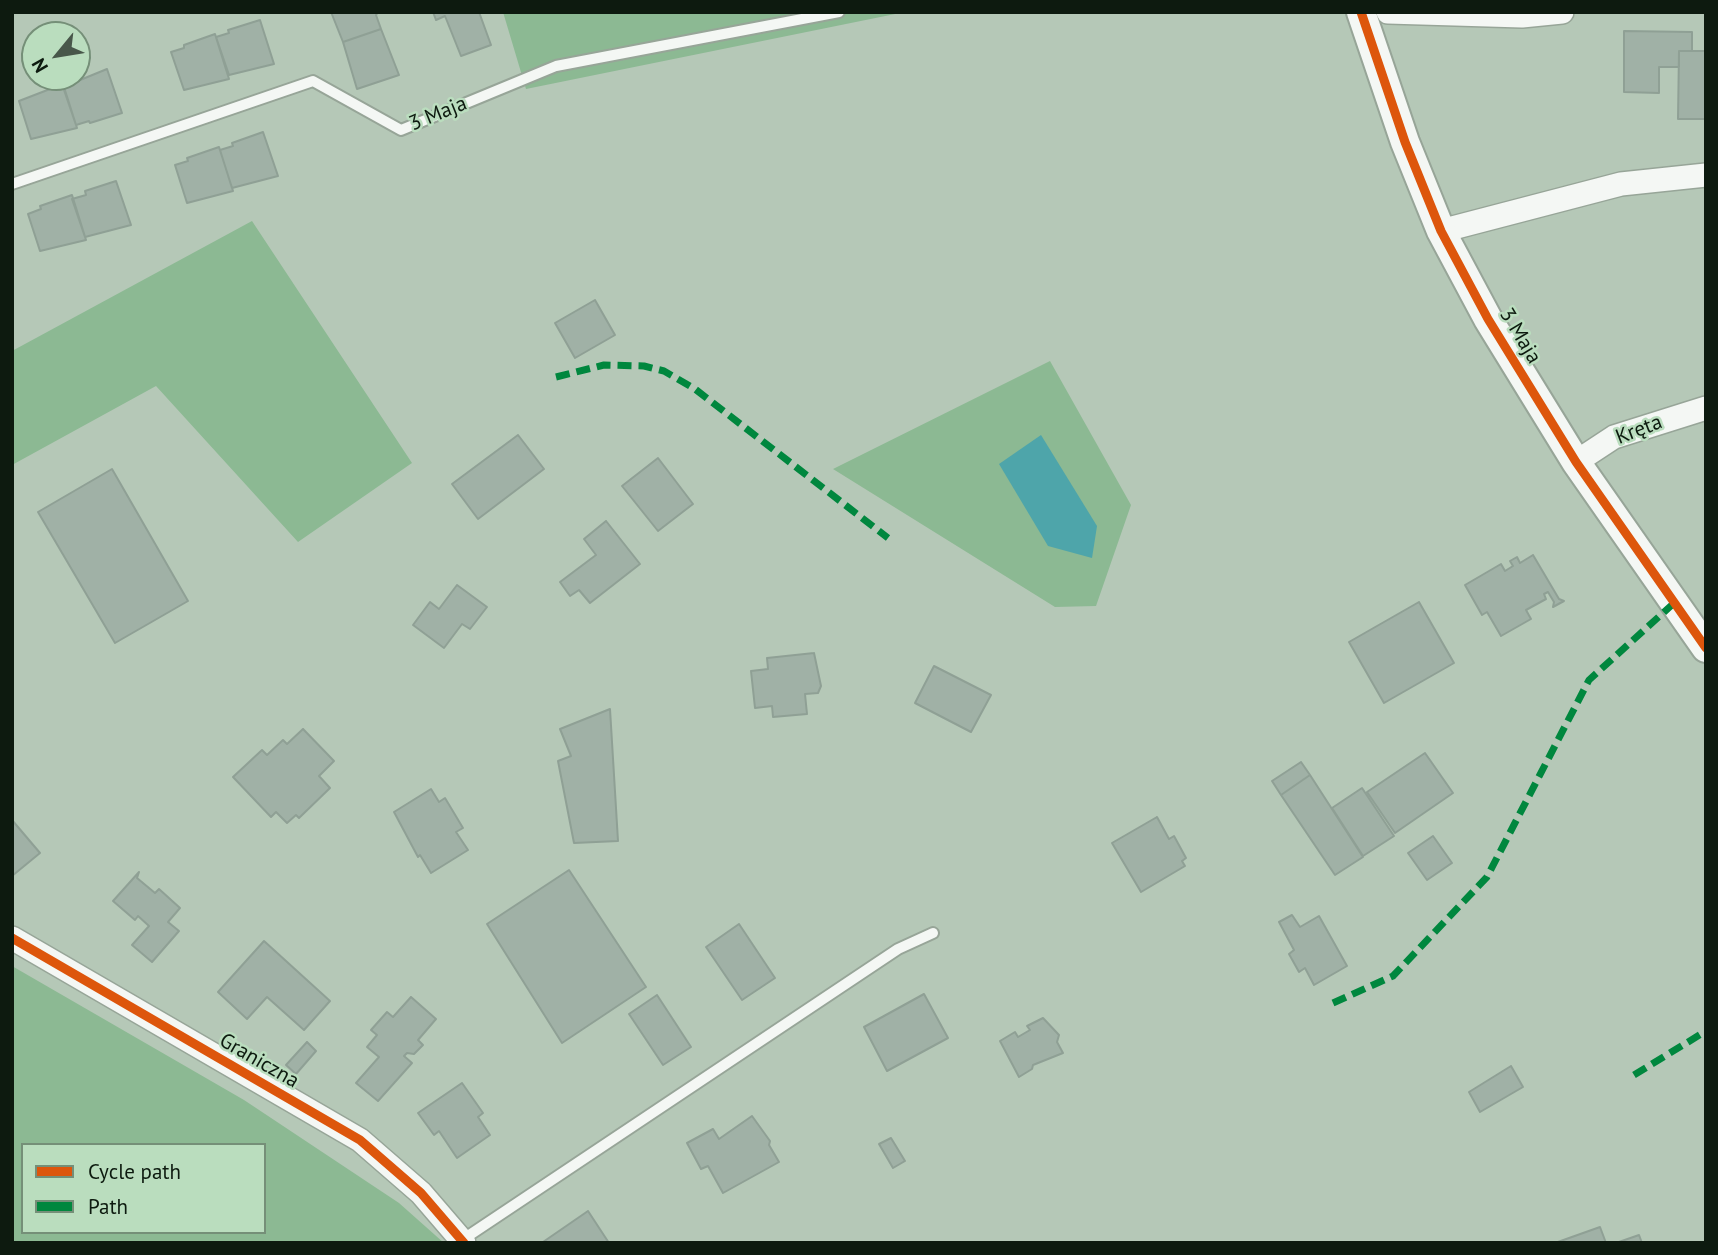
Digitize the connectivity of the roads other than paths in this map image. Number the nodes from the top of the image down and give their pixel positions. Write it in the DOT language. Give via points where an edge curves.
graph roads {
  1 [pos="839,12"];
  2 [pos="1361,12"];
  3 [pos="1388,12"];
  4 [pos="1562,12"];
  5 [pos="1706,175"];
  6 [pos="12,184"];
  7 [pos="1441,231"];
  8 [pos="1706,408"];
  9 [pos="1576,461"];
  10 [pos="1706,648"];
  11 [pos="933,933"];
  12 [pos="12,938"];
  13 [pos="463,1241"];
  1 -- 6 [label="lane, 3 Maja" via="556,66 401,130 313,81"];
  2 -- 7 [label="street, 3 Maja"];
  3 -- 4 [label="street" via="1522,16"];
  5 -- 7 [label="street" via="1621,184"];
  7 -- 9 [label="street, 3 Maja" via="1488,319"];
  8 -- 9 [label="street, Kręta" via="1614,437"];
  9 -- 10 [label="street, 3 Maja"];
  11 -- 13 [label="lane" via="898,949"];
  12 -- 13 [label="street, Graniczna" via="360,1140 421,1193"];
}
